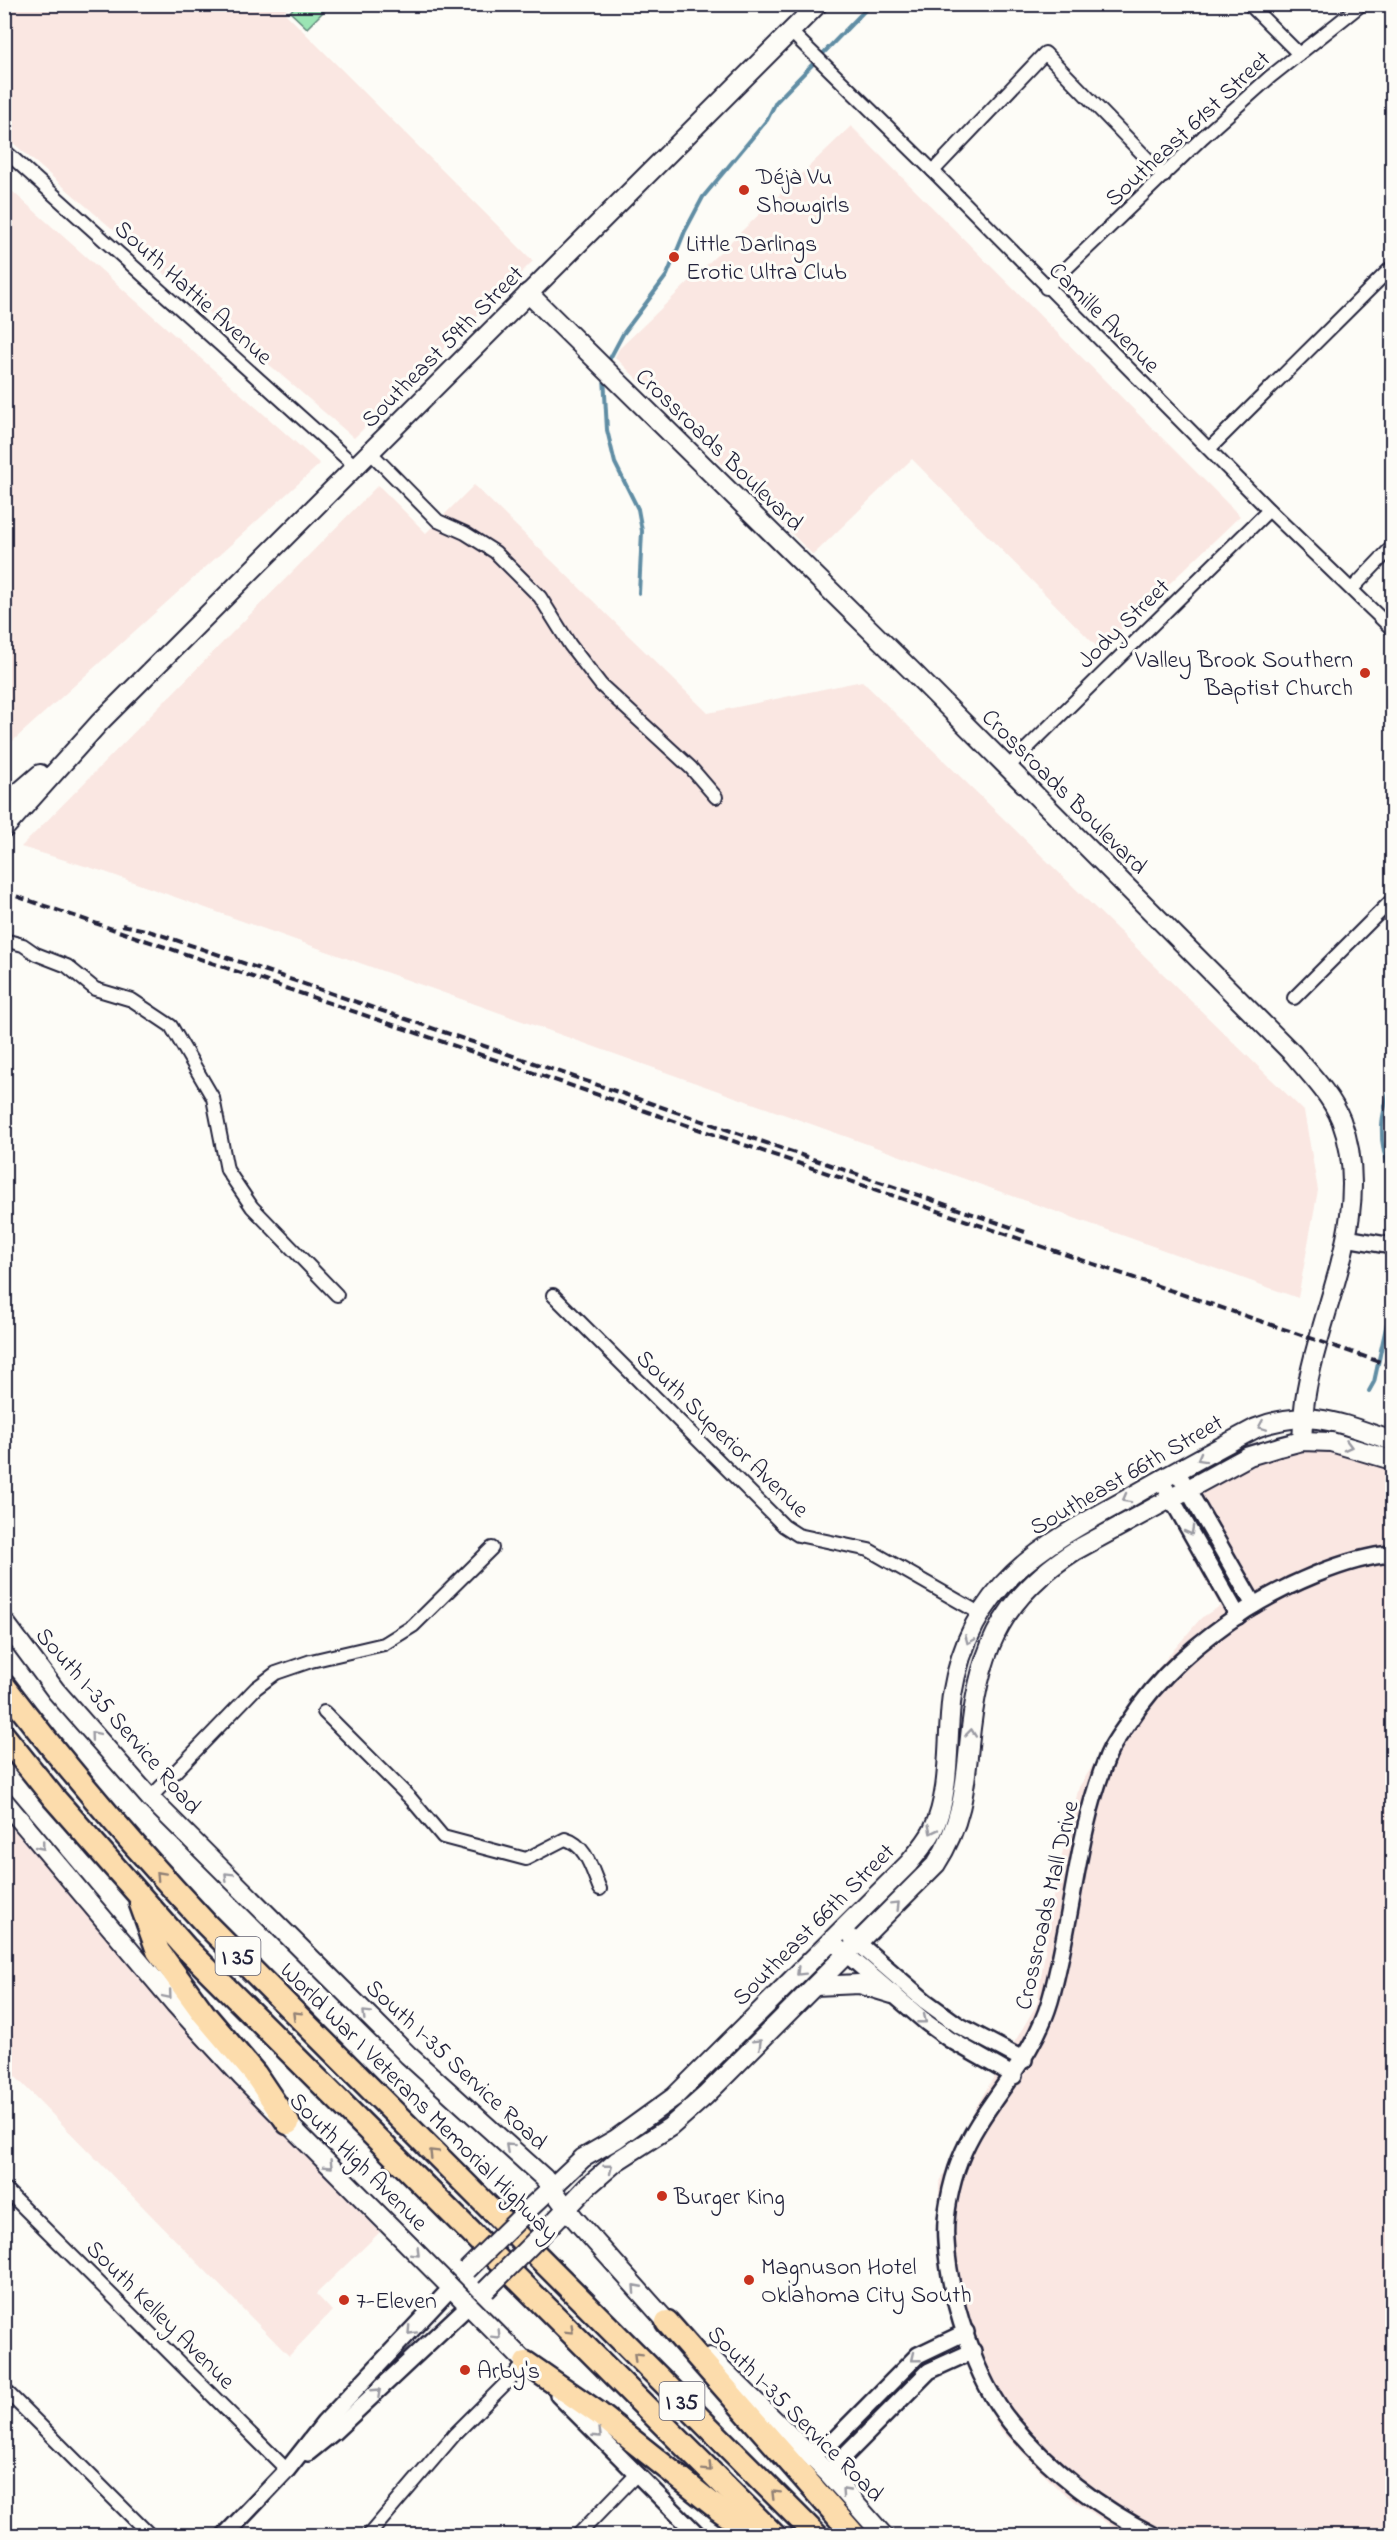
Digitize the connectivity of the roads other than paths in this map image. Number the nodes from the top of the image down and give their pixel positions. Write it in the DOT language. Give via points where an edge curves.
graph roads {
  1 [pos="818,4"];
  2 [pos="1249,4"];
  3 [pos="1362,4"];
  4 [pos="791,32"];
  5 [pos="1299,54"];
  6 [pos="4,150"];
  7 [pos="933,171"];
  8 [pos="1164,176"];
  9 [pos="1392,267"];
  10 [pos="1046,288"];
  11 [pos="528,293"];
  12 [pos="1209,449"];
  13 [pos="370,452"];
  14 [pos="356,466"];
  15 [pos="1269,510"];
  16 [pos="1392,547"];
  17 [pos="1352,589"];
  18 [pos="1392,629"];
  19 [pos="100,722"];
  20 [pos="1008,767"];
  21 [pos="716,796"];
  22 [pos="4,805"];
  23 [pos="4,828"];
  24 [pos="1392,900"];
  25 [pos="4,940"];
  26 [pos="1294,998"];
  27 [pos="1346,1238"];
  28 [pos="1392,1246"];
  29 [pos="337,1295"];
  30 [pos="553,1295"];
  31 [pos="1304,1416"];
  32 [pos="1302,1441"];
  33 [pos="1392,1441"];
  34 [pos="1392,1460"];
  35 [pos="1169,1475"];
  36 [pos="1179,1494"];
  37 [pos="492,1548"];
  38 [pos="1392,1554"];
  39 [pos="1254,1605"];
  40 [pos="981,1614"];
  41 [pos="1238,1616"];
  42 [pos="4,1621"];
  43 [pos="4,1686"];
  44 [pos="324,1712"];
  45 [pos="4,1736"];
  46 [pos="150,1798"];
  47 [pos="4,1801"];
  48 [pos="600,1889"];
  49 [pos="137,1894"];
  50 [pos="836,1935"];
  51 [pos="852,1949"];
  52 [pos="815,1986"];
  53 [pos="892,1994"];
  54 [pos="1024,2060"];
  55 [pos="1014,2076"];
  56 [pos="288,2123"];
  57 [pos="551,2187"];
  58 [pos="4,2188"];
  59 [pos="567,2208"];
  60 [pos="451,2288"];
  61 [pos="468,2306"];
  62 [pos="667,2322"];
  63 [pos="966,2332"];
  64 [pos="973,2351"];
  65 [pos="526,2363"];
  66 [pos="4,2389"];
  67 [pos="806,2451"];
  68 [pos="287,2470"];
  69 [pos="638,2473"];
  70 [pos="828,2473"];
  71 [pos="151,2535"];
  72 [pos="224,2535"];
  73 [pos="368,2535"];
  74 [pos="577,2535"];
  75 [pos="699,2535"];
  76 [pos="757,2535"];
  77 [pos="775,2535"];
  78 [pos="817,2535"];
  79 [pos="855,2535"];
  80 [pos="884,2535"];
  81 [pos="1155,2535"];
  1 -- 4 [label="main road, Southeast 59th Street"];
  2 -- 5 [label="street"];
  3 -- 5 [label="street, Southeast 61st Street"];
  4 -- 7 [label="street, Camille Avenue"];
  4 -- 11 [label="main road, Southeast 59th Street"];
  5 -- 8 [label="street, Southeast 61st Street"];
  6 -- 14 [label="street, South Hattie Avenue"];
  7 -- 8 [label="street" via="1045,53"];
  7 -- 10 [label="street, Camille Avenue"];
  8 -- 10 [label="street, Southeast 61st Street"];
  9 -- 12 [label="street"];
  10 -- 12 [label="street, Camille Avenue"];
  11 -- 13 [label="main road, Southeast 59th Street"];
  11 -- 20 [label="main road, Crossroads Boulevard"];
  12 -- 15 [label="street, Camille Avenue"];
  13 -- 14 [label="main road, Southeast 59th Street"];
  13 -- 21 [label="street" via="438,521 495,552 540,597 601,685"];
  14 -- 19 [label="main road, Southeast 59th Street"];
  15 -- 17 [label="street, Camille Avenue"];
  15 -- 20 [label="street, Jody Street"];
  16 -- 17 [label="street"];
  17 -- 18 [label="street, Camille Avenue"];
  19 -- 22 [label="main road, Southeast 59th Street"];
  19 -- 23 [label="main road, Southeast 59th Street"];
  20 -- 27 [label="main road, Crossroads Boulevard" via="1293,1054 1330,1099 1341,1119 1351,1169"];
  24 -- 26 [label="street"];
  25 -- 29 [label="street" via="67,966 95,988 132,1000 171,1026 213,1098 227,1170 252,1207"];
  27 -- 28 [label="street"];
  27 -- 31 [label="main road, Crossroads Boulevard" via="1313,1364"];
  30 -- 40 [label="street, South Superior Avenue" via="784,1526 798,1535 869,1550"];
  31 -- 32 [label="main road, Crossroads Boulevard"];
  31 -- 33 [label="main road" via="1331,1420"];
  31 -- 35 [label="main road, Southeast 66th Street, one-way" via="1279,1419 1256,1428"];
  32 -- 34 [label="main road, one-way" via="1331,1442"];
  32 -- 36 [label="main road, Southeast 66th Street" via="1249,1456"];
  35 -- 36 [label="street"];
  35 -- 40 [label="main road, Southeast 66th Street, one-way" via="1034,1554 999,1589"];
  36 -- 39 [label="street"];
  36 -- 41 [label="street, one-way"];
  51 -- 36 [label="main road, Southeast 66th Street, one-way" via="936,1864 956,1828 966,1788 981,1670 1001,1623 1015,1602 1054,1564"];
  37 -- 46 [label="street" via="413,1626 384,1644 276,1673 256,1688"];
  38 -- 39 [label="street, Crossroads Mall Drive" via="1309,1576"];
  39 -- 41 [label="street, Crossroads Mall Drive"];
  40 -- 50 [label="main road, Southeast 66th Street, one-way" via="952,1695 943,1793 933,1830 909,1863"];
  41 -- 54 [label="street, Crossroads Mall Drive" via="1192,1648 1156,1684 1109,1752 1093,1799 1049,2002"];
  46 -- 42 [label="main road, South I-35 Service Road, one-way" via="56,1691"];
  78 -- 43 [label="highway, World War I Veterans Memorial Highway / I 35, one-way" via="207,1925 85,1788"];
  44 -- 48 [label="street" via="411,1799 443,1837 526,1859 565,1839 582,1850"];
  45 -- 49 [label="highway, I 35"];
  57 -- 46 [label="main road, South I-35 Service Road, one-way" via="408,2055"];
  47 -- 56 [label="main road, South High Avenue, one-way" via="175,2004"];
  49 -- 56 [label="highway" via="158,1951 255,2074"];
  49 -- 77 [label="highway, I 35, one-way"];
  50 -- 51 [label="street"];
  50 -- 57 [label="main road, Southeast 66th Street, one-way" via="674,2097 583,2158"];
  51 -- 52 [label="main road, Southeast 66th Street"];
  51 -- 53 [label="street"];
  51 -- 54 [label="street" via="958,2025"];
  52 -- 53 [label="main road" via="859,1984"];
  59 -- 52 [label="main road, Southeast 66th Street, one-way" via="603,2172 670,2127 705,2096"];
  53 -- 55 [label="street, one-way" via="949,2039"];
  54 -- 55 [label="street, Crossroads Mall Drive"];
  55 -- 63 [label="street, Crossroads Mall Drive" via="960,2158 952,2187 945,2238 953,2292"];
  56 -- 60 [label="main road, South High Avenue, one-way"];
  57 -- 59 [label="main road, South I-35 Service Road"];
  57 -- 60 [label="main road, Southeast 66th Street, bridge"];
  58 -- 68 [label="street, South Kelley Avenue"];
  59 -- 61 [label="main road, Southeast 66th Street, bridge"];
  62 -- 59 [label="main road, South I-35 Service Road, one-way"];
  60 -- 61 [label="main road, South High Avenue"];
  60 -- 68 [label="street, Southeast 66th Street, one-way" via="324,2423"];
  61 -- 65 [label="main road, South High Avenue, one-way"];
  68 -- 61 [label="street, Southeast 66th Street, one-way" via="334,2432"];
  62 -- 67 [label="main road, South I-35 Service Road" via="710,2357"];
  62 -- 79 [label="highway"];
  63 -- 64 [label="street, Crossroads Mall Drive"];
  63 -- 67 [label="street, one-way" via="918,2355 832,2442 821,2450"];
  64 -- 70 [label="street" via="929,2371"];
  64 -- 81 [label="street, Crossroads Mall Drive" via="999,2406 1028,2441 1091,2496"];
  65 -- 69 [label="street, South High Avenue, one-way"];
  65 -- 73 [label="street" via="455,2434"];
  65 -- 76 [label="highway"];
  66 -- 71 [label="street"];
  67 -- 70 [label="main road, South I-35 Service Road"];
  68 -- 72 [label="street, Southeast 66th Street"];
  69 -- 74 [label="street"];
  69 -- 75 [label="street, South High Avenue"];
  80 -- 70 [label="main road, South I-35 Service Road, one-way"];
}
